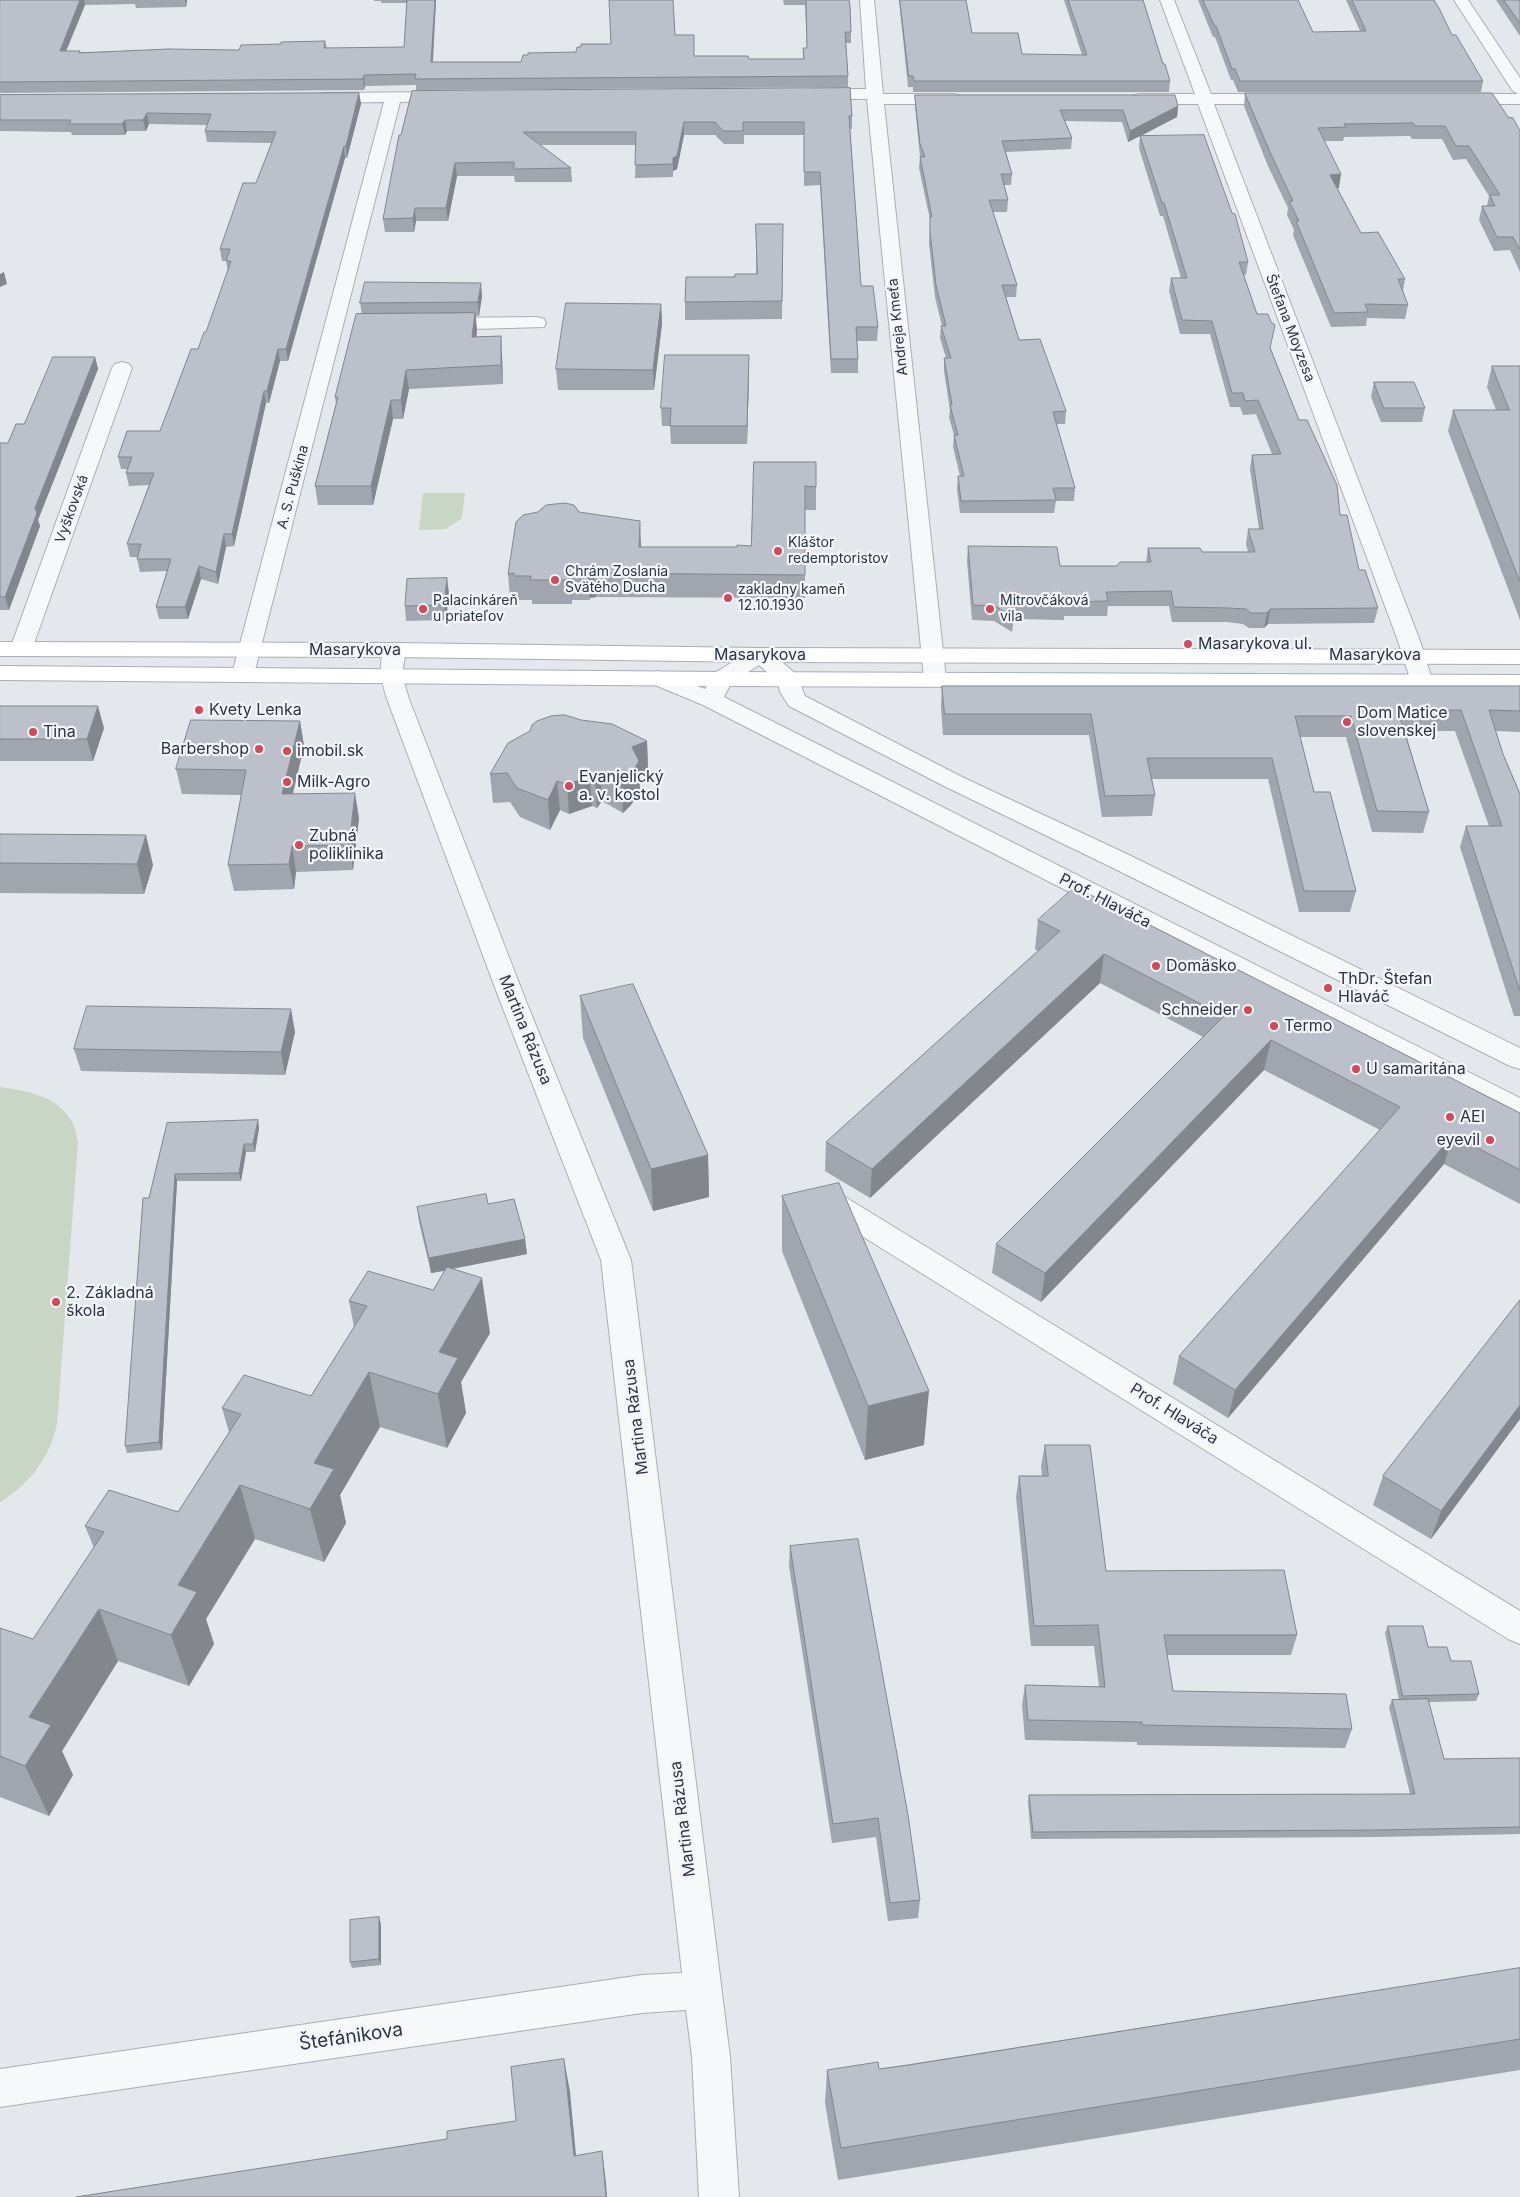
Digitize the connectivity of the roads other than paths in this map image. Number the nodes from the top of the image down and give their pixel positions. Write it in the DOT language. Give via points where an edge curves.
graph roads {
  1 [pos="867,0"];
  2 [pos="1167,0"];
  3 [pos="1461,0"];
  4 [pos="1520,90"];
  5 [pos="802,94"];
  6 [pos="875,96"];
  7 [pos="393,97"];
  8 [pos="462,97"];
  9 [pos="304,98"];
  10 [pos="1520,98"];
  11 [pos="974,99"];
  12 [pos="1122,99"];
  13 [pos="1203,99"];
  14 [pos="1294,99"];
  15 [pos="1440,99"];
  16 [pos="537,323"];
  17 [pos="422,324"];
  18 [pos="335,325"];
  19 [pos="355,325"];
  20 [pos="122,368"];
  21 [pos="11,649"];
  22 [pos="251,650"];
  23 [pos="931,654"];
  24 [pos="760,655"];
  25 [pos="1414,655"];
  26 [pos="1520,657"];
  27 [pos="393,663"];
  28 [pos="0,674"];
  29 [pos="243,674"];
  30 [pos="658,678"];
  31 [pos="935,679"];
  32 [pos="789,680"];
  33 [pos="1422,682"];
  34 [pos="1520,682"];
  35 [pos="716,690"];
  36 [pos="954,782"];
  37 [pos="920,807"];
  38 [pos="1520,1060"];
  39 [pos="1520,1110"];
  40 [pos="827,1200"];
  41 [pos="1520,1630"];
  42 [pos="703,1991"];
  43 [pos="0,2088"];
  44 [pos="719,2197"];
  1 -- 6 [label="street, Andreja Kmeťa"];
  2 -- 13 [label="street, Štefana Moyzesa"];
  3 -- 4 [label="street"];
  5 -- 6 [label="street"];
  6 -- 11 [label="street"];
  6 -- 23 [label="street, Andreja Kmeťa"];
  7 -- 8 [label="street"];
  7 -- 9 [label="street"];
  7 -- 18 [label="street, A. S. Puškina"];
  10 -- 15 [label="street"];
  12 -- 13 [label="street"];
  13 -- 14 [label="street"];
  13 -- 25 [label="street, Štefana Moyzesa"];
  16 -- 17 [label="street"];
  18 -- 19 [label="street"];
  18 -- 22 [label="street, A. S. Puškina"];
  20 -- 21 [label="street, Vyškovská"];
  21 -- 22 [label="main road, Masarykova"];
  22 -- 27 [label="main road, Masarykova"];
  22 -- 29 [label="street, A. S. Puškina"];
  23 -- 24 [label="main road, Masarykova"];
  23 -- 25 [label="main road, Masarykova"];
  23 -- 31 [label="street, Andreja Kmeťa"];
  24 -- 27 [label="main road, Masarykova"];
  24 -- 32 [label="street"];
  24 -- 35 [label="street"];
  25 -- 26 [label="main road, Masarykova"];
  25 -- 33 [label="street, Štefana Moyzesa"];
  27 -- 29 [label="main road, Masarykova"];
  27 -- 30 [label="main road, Masarykova"];
  27 -- 42 [label="street, Martina Rázusa" via="452,844 616,1260"];
  28 -- 29 [label="main road, Masarykova"];
  30 -- 35 [label="street, Prof. Hlaváča"];
  31 -- 32 [label="main road, Masarykova"];
  31 -- 33 [label="main road, Masarykova"];
  32 -- 35 [label="main road, Masarykova"];
  32 -- 36 [label="street" via="797,701"];
  33 -- 34 [label="main road, Masarykova"];
  35 -- 37 [label="street, Prof. Hlaváča"];
  36 -- 37 [label="street"];
  36 -- 38 [label="street"];
  37 -- 39 [label="street, Prof. Hlaváča"];
  40 -- 41 [label="street, Prof. Hlaváča"];
  42 -- 43 [label="street, Štefánikova" via="642,1994"];
  42 -- 44 [label="street, Martina Rázusa" via="711,2057"];
}
